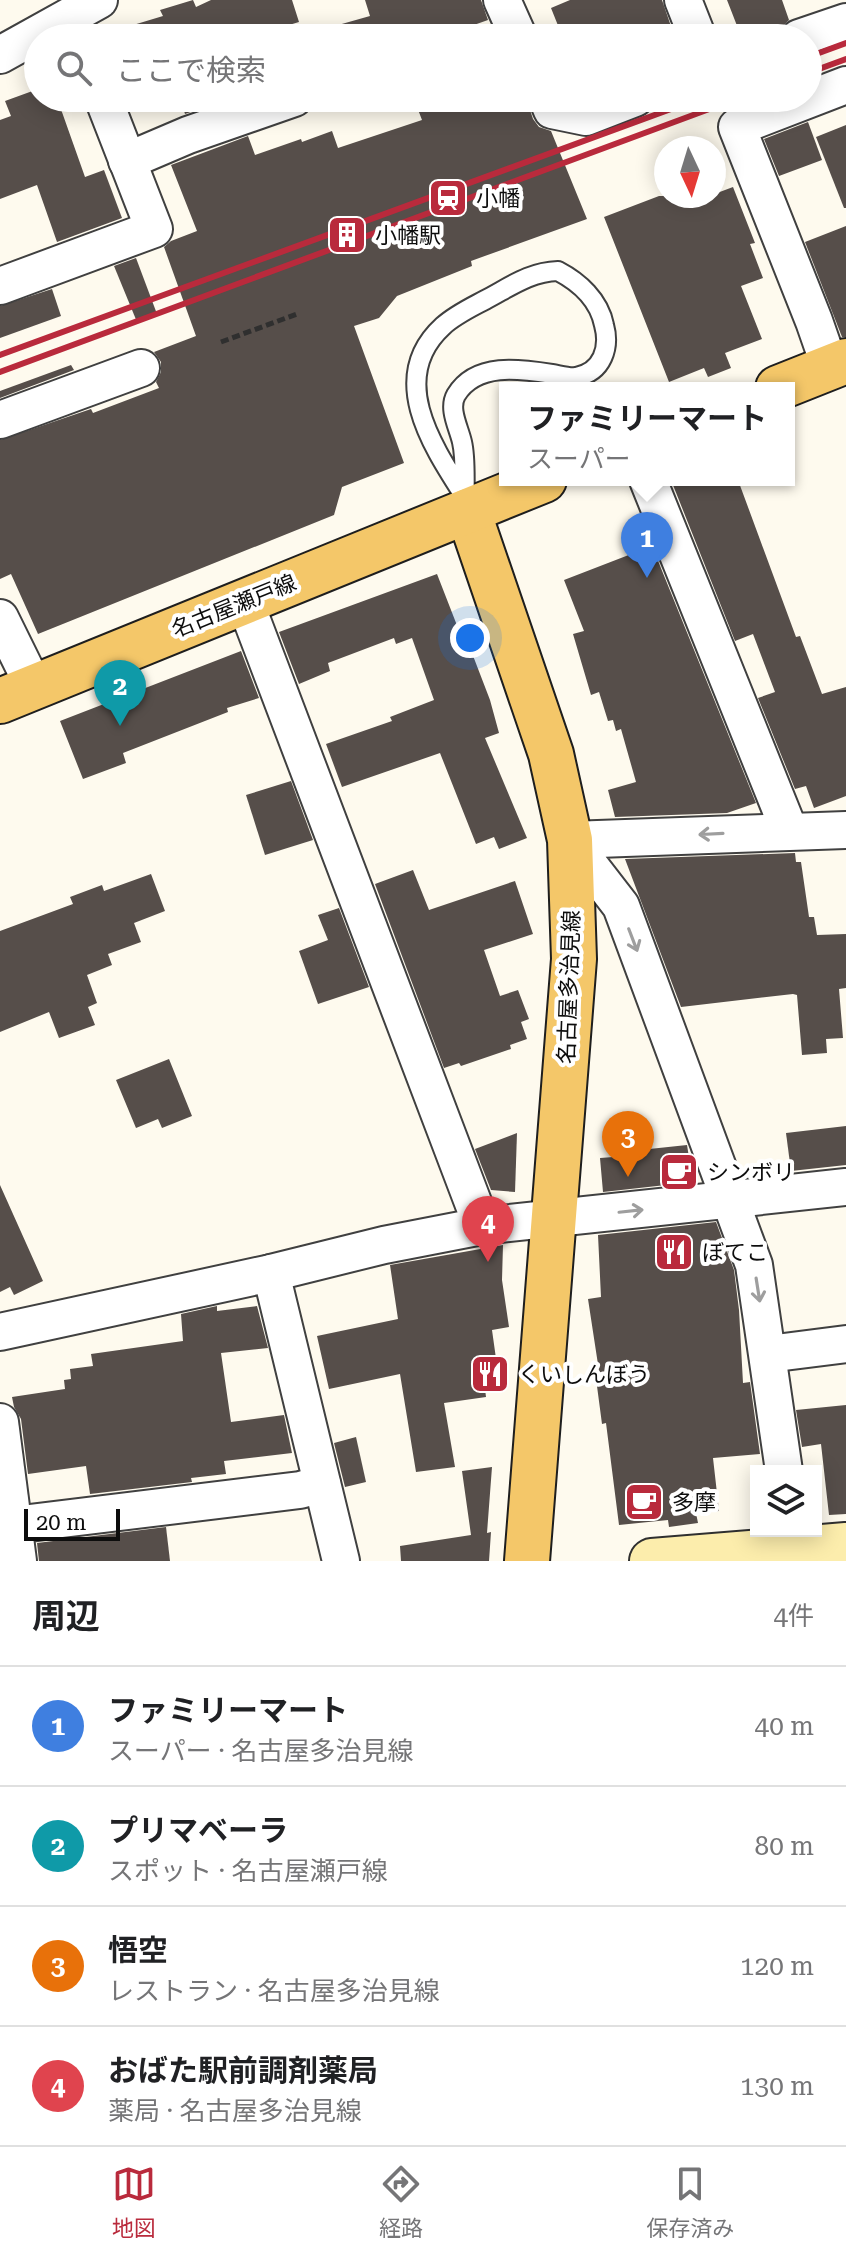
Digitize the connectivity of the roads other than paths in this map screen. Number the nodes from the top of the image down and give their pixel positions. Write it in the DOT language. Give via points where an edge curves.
graph roads {
  1 [pos="502,0"];
  2 [pos="683,0"];
  3 [pos="846,22"];
  4 [pos="508,24"];
  5 [pos="692,24"];
  6 [pos="822,30"];
  7 [pos="24,44"];
  8 [pos="0,55"];
  9 [pos="846,85"];
  10 [pos="822,94"];
  11 [pos="108,112"];
  12 [pos="254,112"];
  13 [pos="562,112"];
  14 [pos="599,112"];
  15 [pos="776,112"];
  16 [pos="127,161"];
  17 [pos="0,286"];
  18 [pos="838,364"];
  19 [pos="141,368"];
  20 [pos="793,382"];
  21 [pos="0,420"];
  22 [pos="524,486"];
  23 [pos="650,486"];
  24 [pos="466,504"];
  25 [pos="245,602"];
  26 [pos="0,618"];
  27 [pos="17,694"];
  28 [pos="789,830"];
  29 [pos="846,830"];
  30 [pos="570,840"];
  31 [pos="846,1187"];
  32 [pos="731,1200"];
  33 [pos="554,1219"];
  34 [pos="482,1226"];
  35 [pos="271,1273"];
  36 [pos="0,1332"];
  37 [pos="846,1344"];
  38 [pos="768,1354"];
  39 [pos="0,1422"];
  40 [pos="783,1465"];
  41 [pos="322,1484"];
  42 [pos="13,1525"];
  43 [pos="846,1545"];
  44 [pos="794,1546"];
  45 [pos="18,1561"];
  46 [pos="341,1561"];
  47 [pos="527,1561"];
  48 [pos="652,1561"];
  1 -- 4 [label="street"];
  2 -- 5 [label="street"];
  3 -- 6 [label="street"];
  7 -- 8 [label="street"];
  9 -- 10 [label="street"];
  11 -- 16 [label="street"];
  12 -- 16 [label="street"];
  13 -- 14 [label="street" via="586,117"];
  15 -- 18 [label="street" via="737,127 814,321"];
  16 -- 17 [label="street" via="154,229"];
  18 -- 20 [label="main road"];
  19 -- 21 [label="street"];
  22 -- 24 [label="main road"];
  23 -- 28 [label="street"];
  24 -- 24 [label="lane" via="420,412 416,370 441,328 459,314 538,272 558,271 576,280 602,314 607,350 602,361 575,377 496,370 467,381 454,398"];
  24 -- 25 [label="main road, 名古屋瀬戸線"];
  24 -- 30 [label="main road, 名古屋多治見線" via="551,754"];
  25 -- 27 [label="main road, 名古屋瀬戸線"];
  25 -- 34 [label="street"];
  26 -- 27 [label="street"];
  28 -- 29 [label="street"];
  28 -- 30 [label="street, one-way"];
  30 -- 32 [label="street, one-way" via="621,906"];
  30 -- 33 [label="main road, 名古屋多治見線" via="574,959"];
  31 -- 32 [label="street"];
  33 -- 32 [label="street, one-way"];
  32 -- 38 [label="street, one-way" via="754,1265"];
  33 -- 34 [label="street"];
  33 -- 47 [label="main road, 名古屋多治見線"];
  34 -- 35 [label="street"];
  35 -- 36 [label="street"];
  35 -- 41 [label="street"];
  37 -- 38 [label="street"];
  38 -- 40 [label="street"];
  39 -- 42 [label="street"];
  41 -- 42 [label="street"];
  41 -- 46 [label="street"];
  42 -- 45 [label="street"];
  43 -- 44 [label="street"];
  44 -- 48 [label="street"];
}
